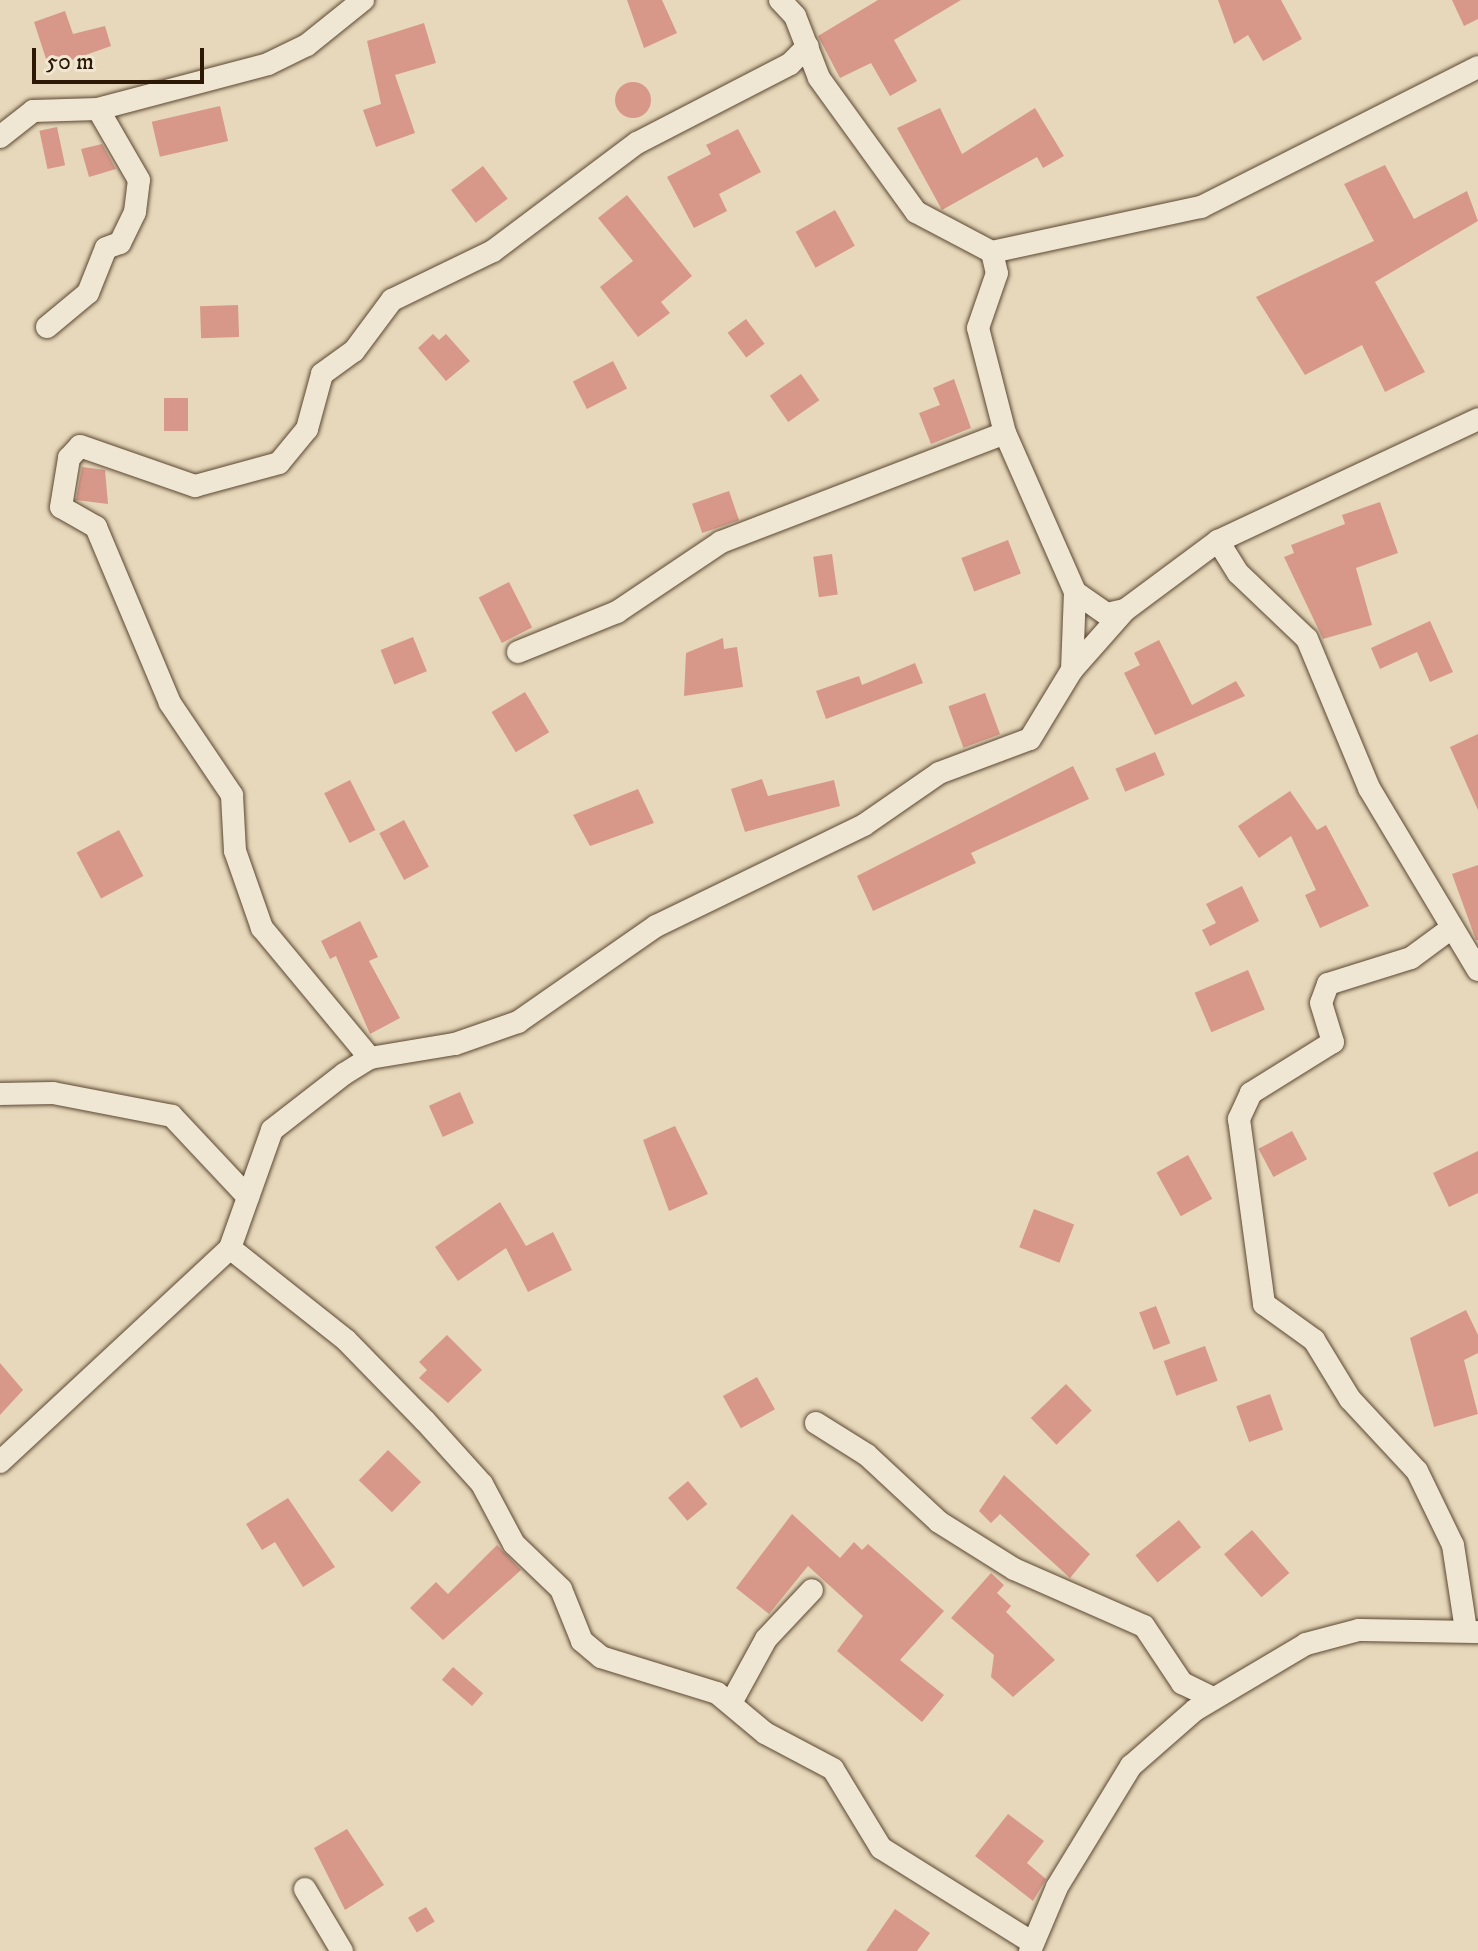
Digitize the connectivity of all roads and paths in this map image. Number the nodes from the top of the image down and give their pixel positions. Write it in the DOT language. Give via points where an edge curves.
graph roads {
  1 [pos="363,0"];
  2 [pos="780,0"];
  3 [pos="808,46"];
  4 [pos="1478,67"];
  5 [pos="98,109"];
  6 [pos="0,137"];
  7 [pos="992,252"];
  8 [pos="47,327"];
  9 [pos="1478,419"];
  10 [pos="1005,433"];
  11 [pos="1218,541"];
  12 [pos="1075,592"];
  13 [pos="1125,610"];
  14 [pos="518,652"];
  15 [pos="1072,670"];
  16 [pos="1449,930"];
  17 [pos="1478,970"];
  18 [pos="370,1058"];
  19 [pos="0,1094"];
  20 [pos="248,1197"];
  21 [pos="230,1248"];
  22 [pos="816,1423"];
  23 [pos="0,1462"];
  24 [pos="812,1590"];
  25 [pos="1472,1631"];
  26 [pos="1213,1698"];
  27 [pos="731,1703"];
  28 [pos="305,1889"];
  29 [pos="1031,1947"];
  30 [pos="342,1951"];
  1 -- 5 [label="street" via="307,45 268,64"];
  2 -- 3 [label="street"];
  3 -- 7 [label="street" via="819,78 916,212"];
  3 -- 18 [label="street" via="790,64 637,143 493,251 392,300 354,351 322,374 307,429 279,463 195,486 80,446 69,458 61,507 96,527 170,703 232,795 235,851 262,928"];
  4 -- 7 [label="street" via="1201,207"];
  5 -- 6 [label="street" via="33,111"];
  5 -- 8 [label="street" via="139,180 135,212 120,243 106,248 88,293"];
  7 -- 10 [label="street" via="997,273 978,328"];
  9 -- 11 [label="street"];
  10 -- 12 [label="street"];
  10 -- 14 [label="street" via="721,542 617,612"];
  11 -- 13 [label="street"];
  11 -- 16 [label="street" via="1238,573 1307,639 1369,788"];
  12 -- 13 [label="street" via="1107,614"];
  12 -- 15 [label="street"];
  13 -- 15 [label="street"];
  15 -- 18 [label="street" via="1030,739 939,773 864,825 656,926 518,1022 455,1044"];
  16 -- 17 [label="street"];
  16 -- 25 [label="street" via="1411,958 1328,984 1321,1003 1333,1042 1251,1093 1239,1119 1264,1304 1314,1340 1350,1399 1417,1471 1453,1545"];
  18 -- 20 [label="street" via="272,1130"];
  19 -- 20 [label="street" via="53,1093 172,1116"];
  20 -- 21 [label="street"];
  21 -- 23 [label="street"];
  21 -- 27 [label="street" via="346,1340 482,1484 514,1544 561,1589 582,1641 601,1657"];
  22 -- 26 [label="street" via="867,1455 939,1522 1001,1561 1073,1598 1127,1614 1144,1626 1182,1683"];
  24 -- 27 [label="street" via="758,1650"];
  25 -- 26 [label="street" via="1359,1630 1306,1644"];
  26 -- 29 [label="street" via="1131,1766 1057,1887"];
  27 -- 29 [label="street" via="765,1733 833,1769 881,1848 904,1867"];
  28 -- 30 [label="street"];
}
